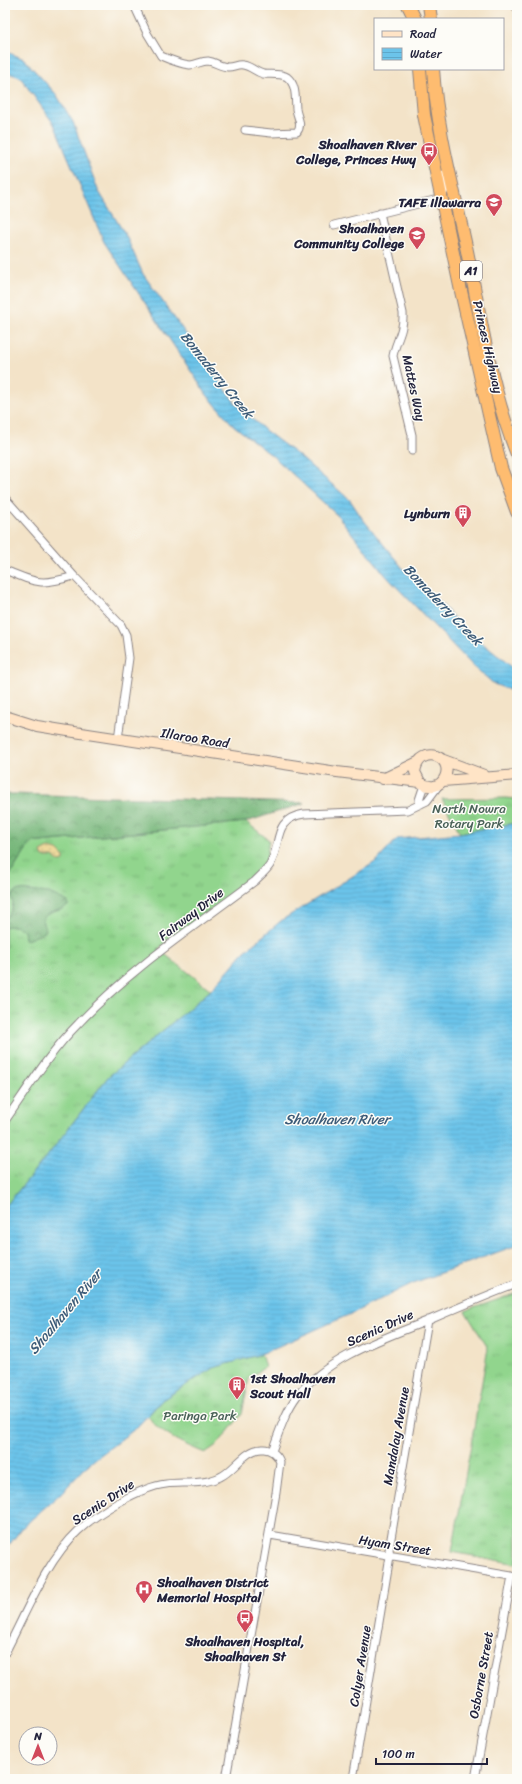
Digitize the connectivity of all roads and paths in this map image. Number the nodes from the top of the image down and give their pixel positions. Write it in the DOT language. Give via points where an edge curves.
graph roads {
  1 [pos="134,5"];
  2 [pos="408,5"];
  3 [pos="429,5"];
  4 [pos="414,18"];
  5 [pos="431,18"];
  6 [pos="420,70"];
  7 [pos="434,70"];
  8 [pos="245,130"];
  9 [pos="441,132"];
  10 [pos="442,198"];
  11 [pos="380,214"];
  12 [pos="334,225"];
  13 [pos="412,451"];
  14 [pos="517,454"];
  15 [pos="5,498"];
  16 [pos="517,512"];
  17 [pos="5,570"];
  18 [pos="74,576"];
  19 [pos="5,716"];
  20 [pos="118,739"];
  21 [pos="441,759"];
  22 [pos="418,762"];
  23 [pos="517,775"];
  24 [pos="488,776"];
  25 [pos="383,779"];
  26 [pos="441,783"];
  27 [pos="422,784"];
  28 [pos="421,804"];
  29 [pos="5,1121"];
  30 [pos="517,1284"];
  31 [pos="428,1320"];
  32 [pos="272,1451"];
  33 [pos="270,1535"];
  34 [pos="390,1556"];
  35 [pos="514,1576"];
  36 [pos="5,1652"];
  37 [pos="226,1779"];
  38 [pos="354,1779"];
  39 [pos="475,1779"];
  1 -- 8 [label="street" via="161,56 189,65 206,61 222,66 244,65 260,73 280,75 290,80 300,123 297,132"];
  2 -- 4 [label="highway"];
  3 -- 5 [label="highway"];
  6 -- 10 [label="highway, Princes Highway / A1" via="424,115"];
  7 -- 9 [label="highway, Princes Highway / A1"];
  9 -- 10 [label="street" via="446,188"];
  9 -- 14 [label="highway, Princes Highway / A1" via="497,392"];
  10 -- 11 [label="street"];
  10 -- 16 [label="highway, Princes Highway / A1" via="500,462"];
  11 -- 12 [label="street"];
  11 -- 13 [label="street, Mattes Way" via="403,313 403,329 394,356 412,435"];
  15 -- 18 [label="street"];
  17 -- 18 [label="street" via="45,583"];
  18 -- 20 [label="street" via="121,625 126,636 130,658"];
  19 -- 20 [label="main road, Illaroo Road" via="37,726"];
  20 -- 25 [label="main road, Illaroo Road"];
  21 -- 22 [label="main road, Illaroo Road" via="432,755"];
  21 -- 24 [label="main road, Illaroo Road"];
  21 -- 26 [label="main road" via="446,768 446,777"];
  22 -- 25 [label="main road, Illaroo Road"];
  22 -- 27 [label="main road" via="415,772"];
  23 -- 24 [label="main road, Illaroo Road"];
  24 -- 26 [label="main road, Illaroo Road"];
  25 -- 27 [label="main road, Illaroo Road"];
  26 -- 27 [label="main road, Illaroo Road" via="430,787"];
  26 -- 28 [label="street, Fairway Drive" via="427,801"];
  27 -- 28 [label="street" via="419,800"];
  28 -- 29 [label="street, Fairway Drive" via="408,810 304,814 291,817 279,833 273,858 255,882 139,968 95,1007 49,1058"];
  30 -- 31 [label="street, Scenic Drive"];
  31 -- 32 [label="street, Scenic Drive" via="351,1354 314,1380 298,1395 288,1410"];
  31 -- 34 [label="street, Mandalay Avenue"];
  32 -- 33 [label="street" via="280,1462"];
  32 -- 36 [label="street, Scenic Drive" via="256,1450 228,1473 212,1480 149,1487 79,1530 53,1560"];
  33 -- 34 [label="street, Hyam Street"];
  33 -- 37 [label="street"];
  34 -- 35 [label="street, Hyam Street"];
  34 -- 38 [label="street, Colyer Avenue"];
  35 -- 39 [label="street, Osborne Street"];
}
